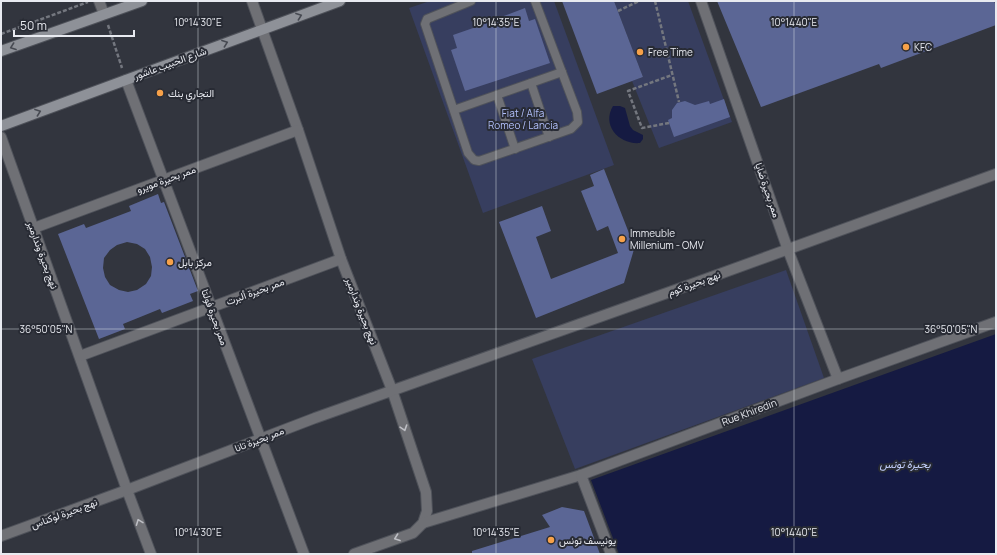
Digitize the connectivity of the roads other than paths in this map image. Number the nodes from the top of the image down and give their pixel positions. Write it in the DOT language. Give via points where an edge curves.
graph roads {
  1 [pos="99,1"];
  2 [pos="142,1"];
  3 [pos="252,1"];
  4 [pos="340,1"];
  5 [pos="471,1"];
  6 [pos="535,1"];
  7 [pos="701,1"];
  8 [pos="104,14"];
  9 [pos="262,29"];
  10 [pos="1,51"];
  11 [pos="562,72"];
  12 [pos="126,80"];
  13 [pos="531,83"];
  14 [pos="497,95"];
  15 [pos="454,110"];
  16 [pos="1,126"];
  17 [pos="298,130"];
  18 [pos="1,137"];
  19 [pos="549,137"];
  20 [pos="515,148"];
  21 [pos="996,174"];
  22 [pos="164,180"];
  23 [pos="34,228"];
  24 [pos="788,250"];
  25 [pos="341,259"];
  26 [pos="212,307"];
  27 [pos="996,322"];
  28 [pos="80,356"];
  29 [pos="838,379"];
  30 [pos="392,390"];
  31 [pos="260,438"];
  32 [pos="581,475"];
  33 [pos="127,490"];
  34 [pos="423,522"];
  35 [pos="1,536"];
  36 [pos="151,554"];
  37 [pos="304,554"];
  38 [pos="354,554"];
  39 [pos="611,554"];
  1 -- 8 [label="street"];
  2 -- 8 [label="main road"];
  3 -- 9 [label="street, نهج بحيرة وندارمير"];
  9 -- 4 [label="main road, شارع الحبيب عاشور, one-way"];
  5 -- 15 [label="lane" via="427,19 425,24"];
  6 -- 11 [label="lane"];
  7 -- 24 [label="street, ممر بحيرة ضايا"];
  8 -- 10 [label="main road, one-way"];
  12 -- 9 [label="main road, شارع الحبيب عاشور, one-way"];
  9 -- 17 [label="street, نهج بحيرة وندارمير"];
  11 -- 13 [label="lane"];
  11 -- 19 [label="lane" via="577,112 578,122 571,129"];
  16 -- 12 [label="main road, شارع الحبيب عاشور, one-way"];
  12 -- 22 [label="street, ممر بحيرة فولتا"];
  13 -- 14 [label="lane"];
  13 -- 19 [label="lane"];
  14 -- 15 [label="lane"];
  14 -- 20 [label="lane"];
  15 -- 20 [label="lane" via="468,153 474,160 479,161"];
  17 -- 22 [label="street, ممر بحيرة مويرو"];
  17 -- 25 [label="street, نهج بحيرة وندارمير"];
  18 -- 23 [label="street, نهج بحيرة وندارمير"];
  19 -- 20 [label="lane"];
  21 -- 24 [label="street, نهج بحيرة كوم"];
  22 -- 23 [label="street, ممر بحيرة مويرو"];
  22 -- 26 [label="street, ممر بحيرة فولتا"];
  23 -- 28 [label="street, نهج بحيرة وندارمير"];
  24 -- 29 [label="street, ممر بحيرة ضايا"];
  24 -- 30 [label="street, نهج بحيرة كوم"];
  25 -- 26 [label="street, ممر بحيرة ألبرت"];
  25 -- 30 [label="street, نهج بحيرة وندارمير"];
  26 -- 28 [label="street, ممر بحيرة ألبرت"];
  26 -- 31 [label="street, ممر بحيرة فولتا"];
  27 -- 29 [label="street, Rue Khiredin"];
  28 -- 33 [label="street, نهج بحيرة وندارمير"];
  29 -- 32 [label="street, Rue Khiredin"];
  30 -- 31 [label="street, ممر بحيرة تانا"];
  30 -- 34 [label="street, نهج بحيرة وندارمير, one-way" via="426,492 427,510"];
  31 -- 33 [label="street, ممر بحيرة تانا"];
  31 -- 37 [label="street, ممر بحيرة فولتا"];
  32 -- 34 [label="street, Rue Khiredin"];
  32 -- 39 [label="street"];
  33 -- 35 [label="street, نهج بحيرة لوكناس"];
  36 -- 33 [label="street, نهج بحيرة وندارمير, one-way"];
  34 -- 38 [label="street, one-way" via="413,533"];
}
